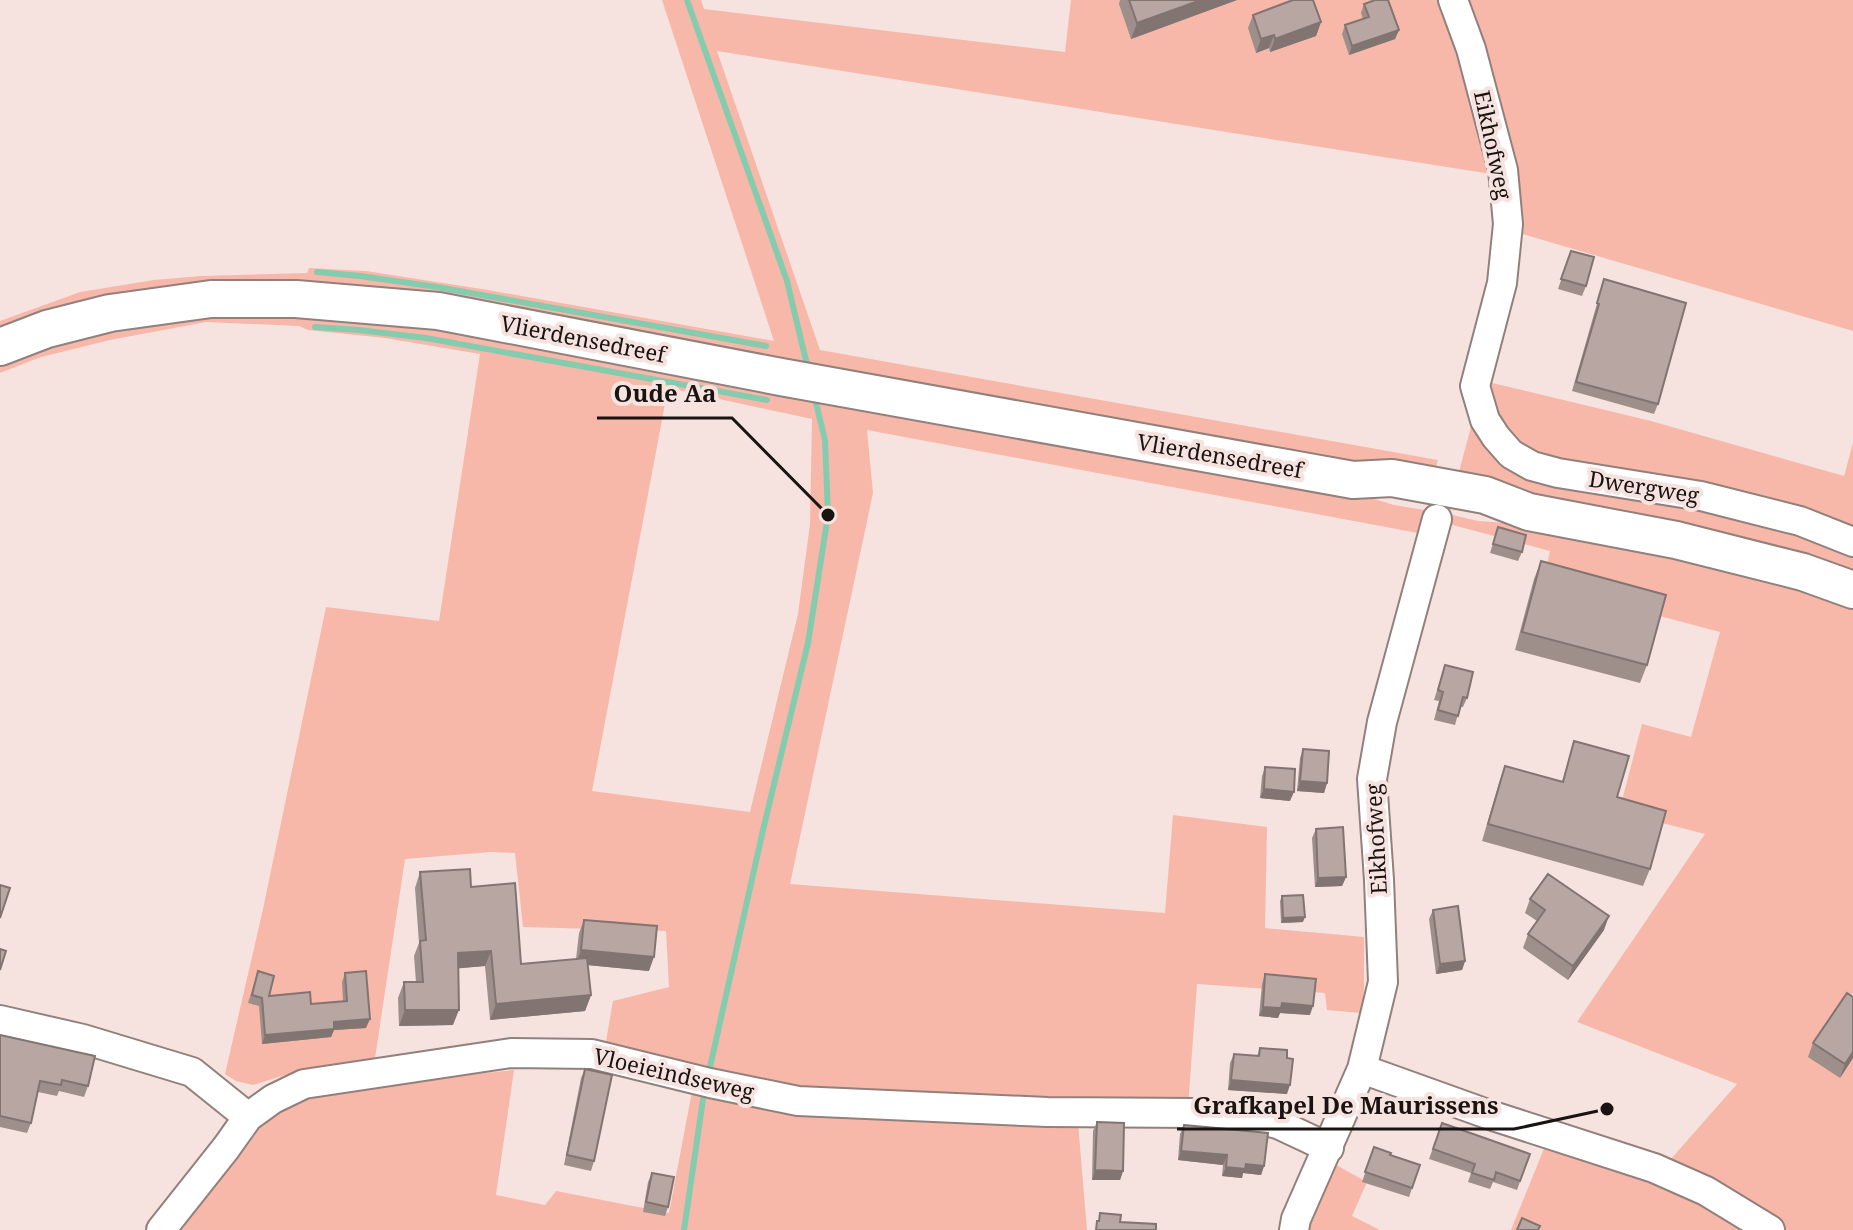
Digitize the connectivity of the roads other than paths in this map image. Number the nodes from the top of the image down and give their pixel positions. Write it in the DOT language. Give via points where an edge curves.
graph roads {
  1 [pos="1453,0"];
  2 [pos="0,347"];
  3 [pos="1475,386"];
  4 [pos="1437,519"];
  5 [pos="1853,542"];
  6 [pos="1853,590"];
  7 [pos="0,1020"];
  8 [pos="1362,1069"];
  9 [pos="248,1117"];
  10 [pos="1329,1148"];
  11 [pos="161,1230"];
  12 [pos="1294,1230"];
  13 [pos="1770,1230"];
  1 -- 3 [label="street, Eikhofweg" via="1503,170 1508,224 1502,283"];
  2 -- 6 [label="main road, Vlierdensedreef" via="110,313 211,299 296,299 438,311 1353,480 1392,478 1485,495 1529,512 1676,540"];
  3 -- 5 [label="street, Dwergweg" via="1496,437 1532,466 1701,496 1800,521"];
  4 -- 8 [label="street, Eikhofweg" via="1382,722 1372,779 1383,982"];
  7 -- 9 [label="street" via="192,1072"];
  8 -- 10 [label="street, Eikhofweg"];
  8 -- 13 [label="street" via="1654,1168 1706,1191"];
  9 -- 10 [label="street, Vloeieindseweg" via="304,1084 511,1053 592,1054 798,1101 1243,1117 1278,1124"];
  9 -- 11 [label="street"];
  10 -- 12 [label="street, Eikhofweg"];
}
